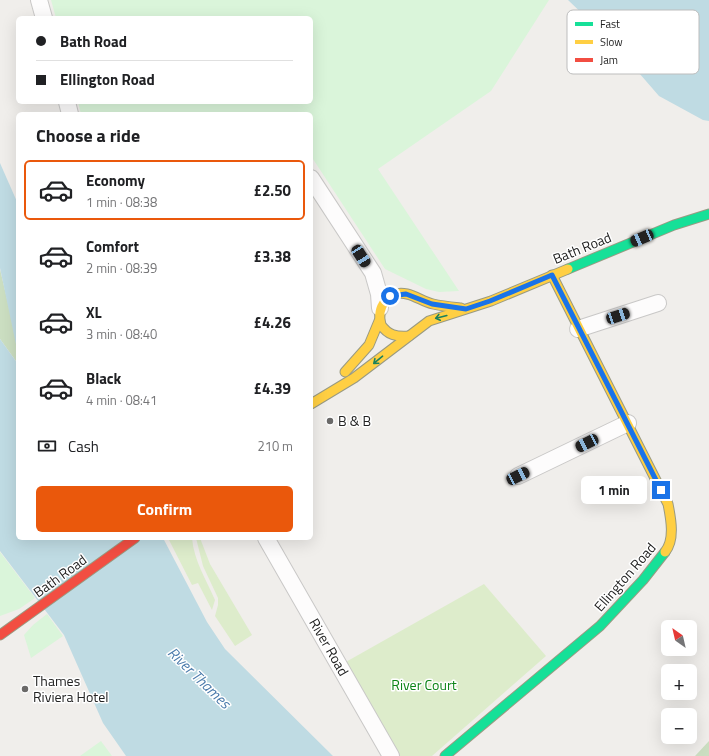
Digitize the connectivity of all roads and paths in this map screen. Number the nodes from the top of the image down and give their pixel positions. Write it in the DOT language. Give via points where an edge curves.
graph roads {
  1 [pos="39,0"];
  2 [pos="43,16"];
  3 [pos="313,181"];
  4 [pos="709,214"];
  5 [pos="373,273"];
  6 [pos="552,275"];
  7 [pos="409,295"];
  8 [pos="658,303"];
  9 [pos="466,309"];
  10 [pos="379,314"];
  11 [pos="418,329"];
  12 [pos="578,329"];
  13 [pos="409,336"];
  14 [pos="313,402"];
  15 [pos="313,403"];
  16 [pos="628,423"];
  17 [pos="518,476"];
  18 [pos="132,540"];
  19 [pos="267,540"];
  20 [pos="3,633"];
  21 [pos="391,756"];
  22 [pos="445,756"];
  1 -- 2 [label="street"];
  3 -- 5 [label="street"];
  4 -- 6 [label="main road, Bath Road" via="674,225"];
  5 -- 7 [label="street" via="392,287"];
  5 -- 10 [label="street" via="379,290"];
  6 -- 9 [label="main road, Bath Road"];
  6 -- 12 [label="main road, Ellington Road"];
  7 -- 9 [label="main road, Bath Road" via="432,304"];
  7 -- 10 [label="main road, Bath Road" via="390,296"];
  7 -- 11 [label="main road" via="422,311"];
  8 -- 12 [label="street"];
  9 -- 11 [label="main road, Bath Road, one-way" via="429,321"];
  10 -- 13 [label="main road" via="383,329 390,335 399,338"];
  10 -- 14 [label="main road, Bath Road" via="375,334 366,351"];
  11 -- 13 [label="main road, Bath Road"];
  12 -- 16 [label="main road, Ellington Road"];
  13 -- 15 [label="main road, Bath Road, one-way" via="354,378"];
  16 -- 17 [label="street"];
  16 -- 22 [label="main road, Ellington Road" via="668,504 672,526 668,549 600,626"];
  18 -- 20 [label="main road, Bath Road"];
  19 -- 21 [label="street, River Road"];
}
